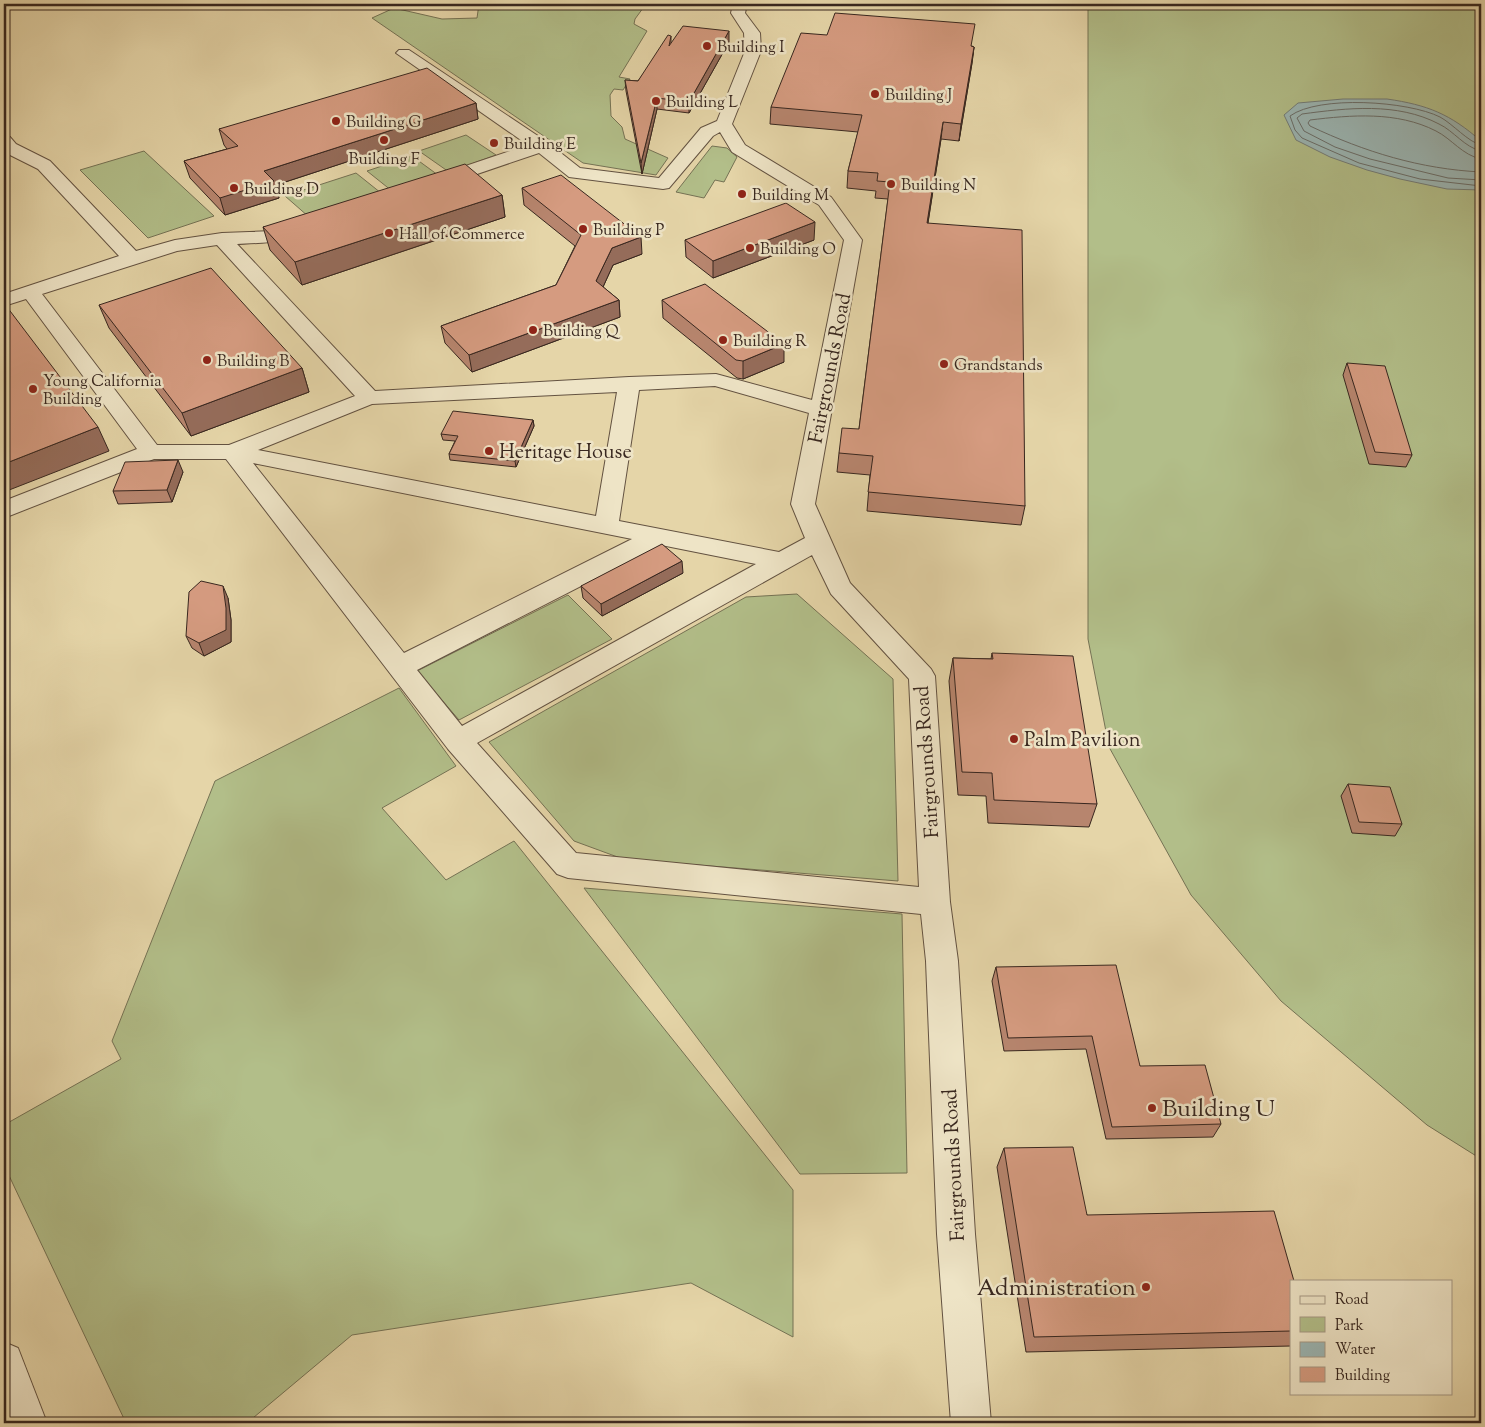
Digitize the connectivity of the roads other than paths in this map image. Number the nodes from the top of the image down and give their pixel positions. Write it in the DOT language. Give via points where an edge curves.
graph roads {
  1 [pos="732,6"];
  2 [pos="404,53"];
  3 [pos="724,124"];
  4 [pos="4,141"];
  5 [pos="541,146"];
  6 [pos="417,189"];
  7 [pos="313,224"];
  8 [pos="222,239"];
  9 [pos="132,258"];
  10 [pos="31,292"];
  11 [pos="4,300"];
  12 [pos="630,383"];
  13 [pos="368,398"];
  14 [pos="821,409"];
  15 [pos="151,452"];
  16 [pos="232,452"];
  17 [pos="4,510"];
  18 [pos="606,526"];
  19 [pos="658,537"];
  20 [pos="818,541"];
  21 [pos="782,561"];
  22 [pos="400,666"];
  23 [pos="458,741"];
  24 [pos="935,902"];
  25 [pos="4,1362"];
  26 [pos="27,1423"];
  27 [pos="971,1423"];
  1 -- 3 [label="street" via="752,33 753,51"];
  2 -- 5 [label="street"];
  3 -- 5 [label="street" via="707,132 663,184 575,172"];
  3 -- 14 [label="street, Fairgrounds Road" via="738,148 825,201 853,240"];
  4 -- 9 [label="street" via="10,148 44,165"];
  5 -- 6 [label="street"];
  7 -- 8 [label="street" via="275,237"];
  8 -- 9 [label="street" via="175,246"];
  8 -- 13 [label="street"];
  9 -- 10 [label="street"];
  10 -- 11 [label="street"];
  10 -- 15 [label="street"];
  12 -- 13 [label="street"];
  12 -- 14 [label="street" via="716,380"];
  12 -- 18 [label="street"];
  13 -- 16 [label="street"];
  14 -- 20 [label="street, Fairgrounds Road" via="803,504"];
  15 -- 16 [label="street"];
  15 -- 17 [label="street"];
  16 -- 18 [label="street"];
  16 -- 22 [label="street"];
  18 -- 19 [label="street"];
  19 -- 21 [label="street"];
  19 -- 22 [label="street"];
  20 -- 21 [label="street"];
  20 -- 24 [label="street, Fairgrounds Road" via="840,588 922,676"];
  21 -- 23 [label="street"];
  22 -- 23 [label="street"];
  23 -- 24 [label="street" via="568,865"];
  24 -- 27 [label="street, Fairgrounds Road" via="942,962 956,1234"];
  25 -- 26 [label="street"];
}
